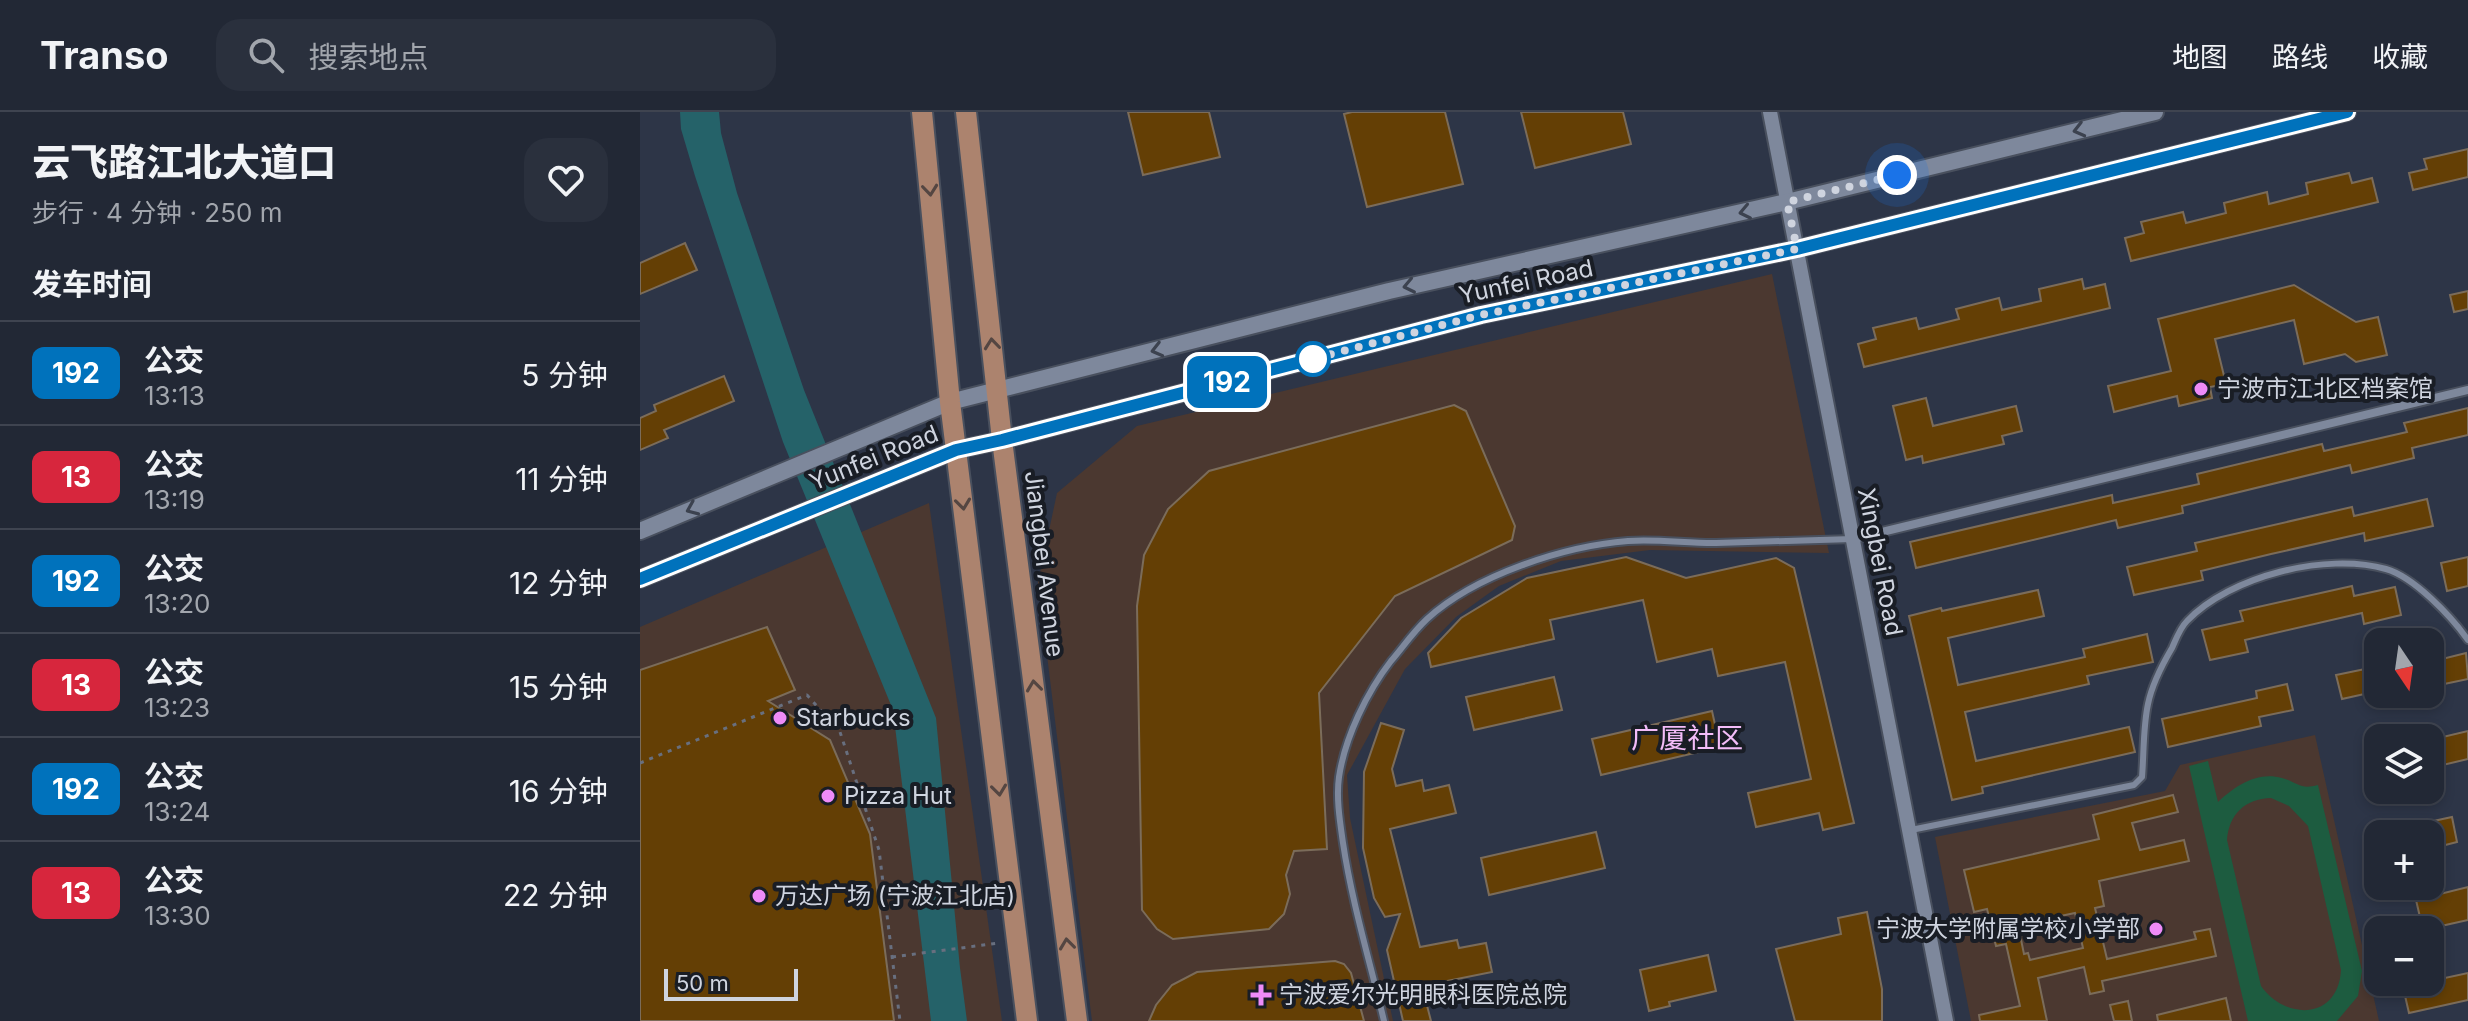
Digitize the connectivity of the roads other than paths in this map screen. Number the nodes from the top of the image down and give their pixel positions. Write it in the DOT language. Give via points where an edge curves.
graph roads {
  1 [pos="922,112"];
  2 [pos="966,112"];
  3 [pos="1770,112"];
  4 [pos="2155,112"];
  5 [pos="2347,112"];
  6 [pos="1787,202"];
  7 [pos="1797,249"];
  8 [pos="997,390"];
  9 [pos="2468,390"];
  10 [pos="950,402"];
  11 [pos="1002,440"];
  12 [pos="956,450"];
  13 [pos="640,531"];
  14 [pos="1853,539"];
  15 [pos="640,579"];
  16 [pos="2468,640"];
  17 [pos="1909,831"];
  18 [pos="1027,1021"];
  19 [pos="1077,1021"];
  20 [pos="1384,1021"];
  21 [pos="1946,1021"];
  1 -- 10 [label="main road, one-way"];
  8 -- 2 [label="main road, Jiangbei Avenue, one-way"];
  3 -- 6 [label="street, Xingbei Road"];
  4 -- 6 [label="main road, Yunfei Road, one-way"];
  5 -- 7 [label="main road, Yunfei Road"];
  6 -- 7 [label="street, Xingbei Road"];
  6 -- 8 [label="main road, Yunfei Road, one-way" via="1389,291"];
  7 -- 11 [label="main road, Yunfei Road" via="1481,315"];
  7 -- 14 [label="street, Xingbei Road"];
  8 -- 10 [label="main road, Yunfei Road"];
  8 -- 11 [label="main road, Jiangbei Avenue"];
  9 -- 14 [label="street"];
  10 -- 12 [label="main road"];
  10 -- 13 [label="main road, Yunfei Road, one-way"];
  11 -- 12 [label="main road, Yunfei Road"];
  19 -- 11 [label="main road, Jiangbei Avenue, one-way"];
  12 -- 15 [label="main road, Yunfei Road"];
  12 -- 18 [label="main road, one-way"];
  14 -- 17 [label="street, Xingbei Road"];
  14 -- 20 [label="lane" via="1628,541 1556,555 1498,575 1427,619 1367,696 1339,776 1349,881"];
  16 -- 17 [label="lane" via="2413,584 2387,569 2328,563 2266,574 2217,598 2185,622 2148,704 2142,777 2134,785"];
  17 -- 21 [label="street, Xingbei Road"];
}
